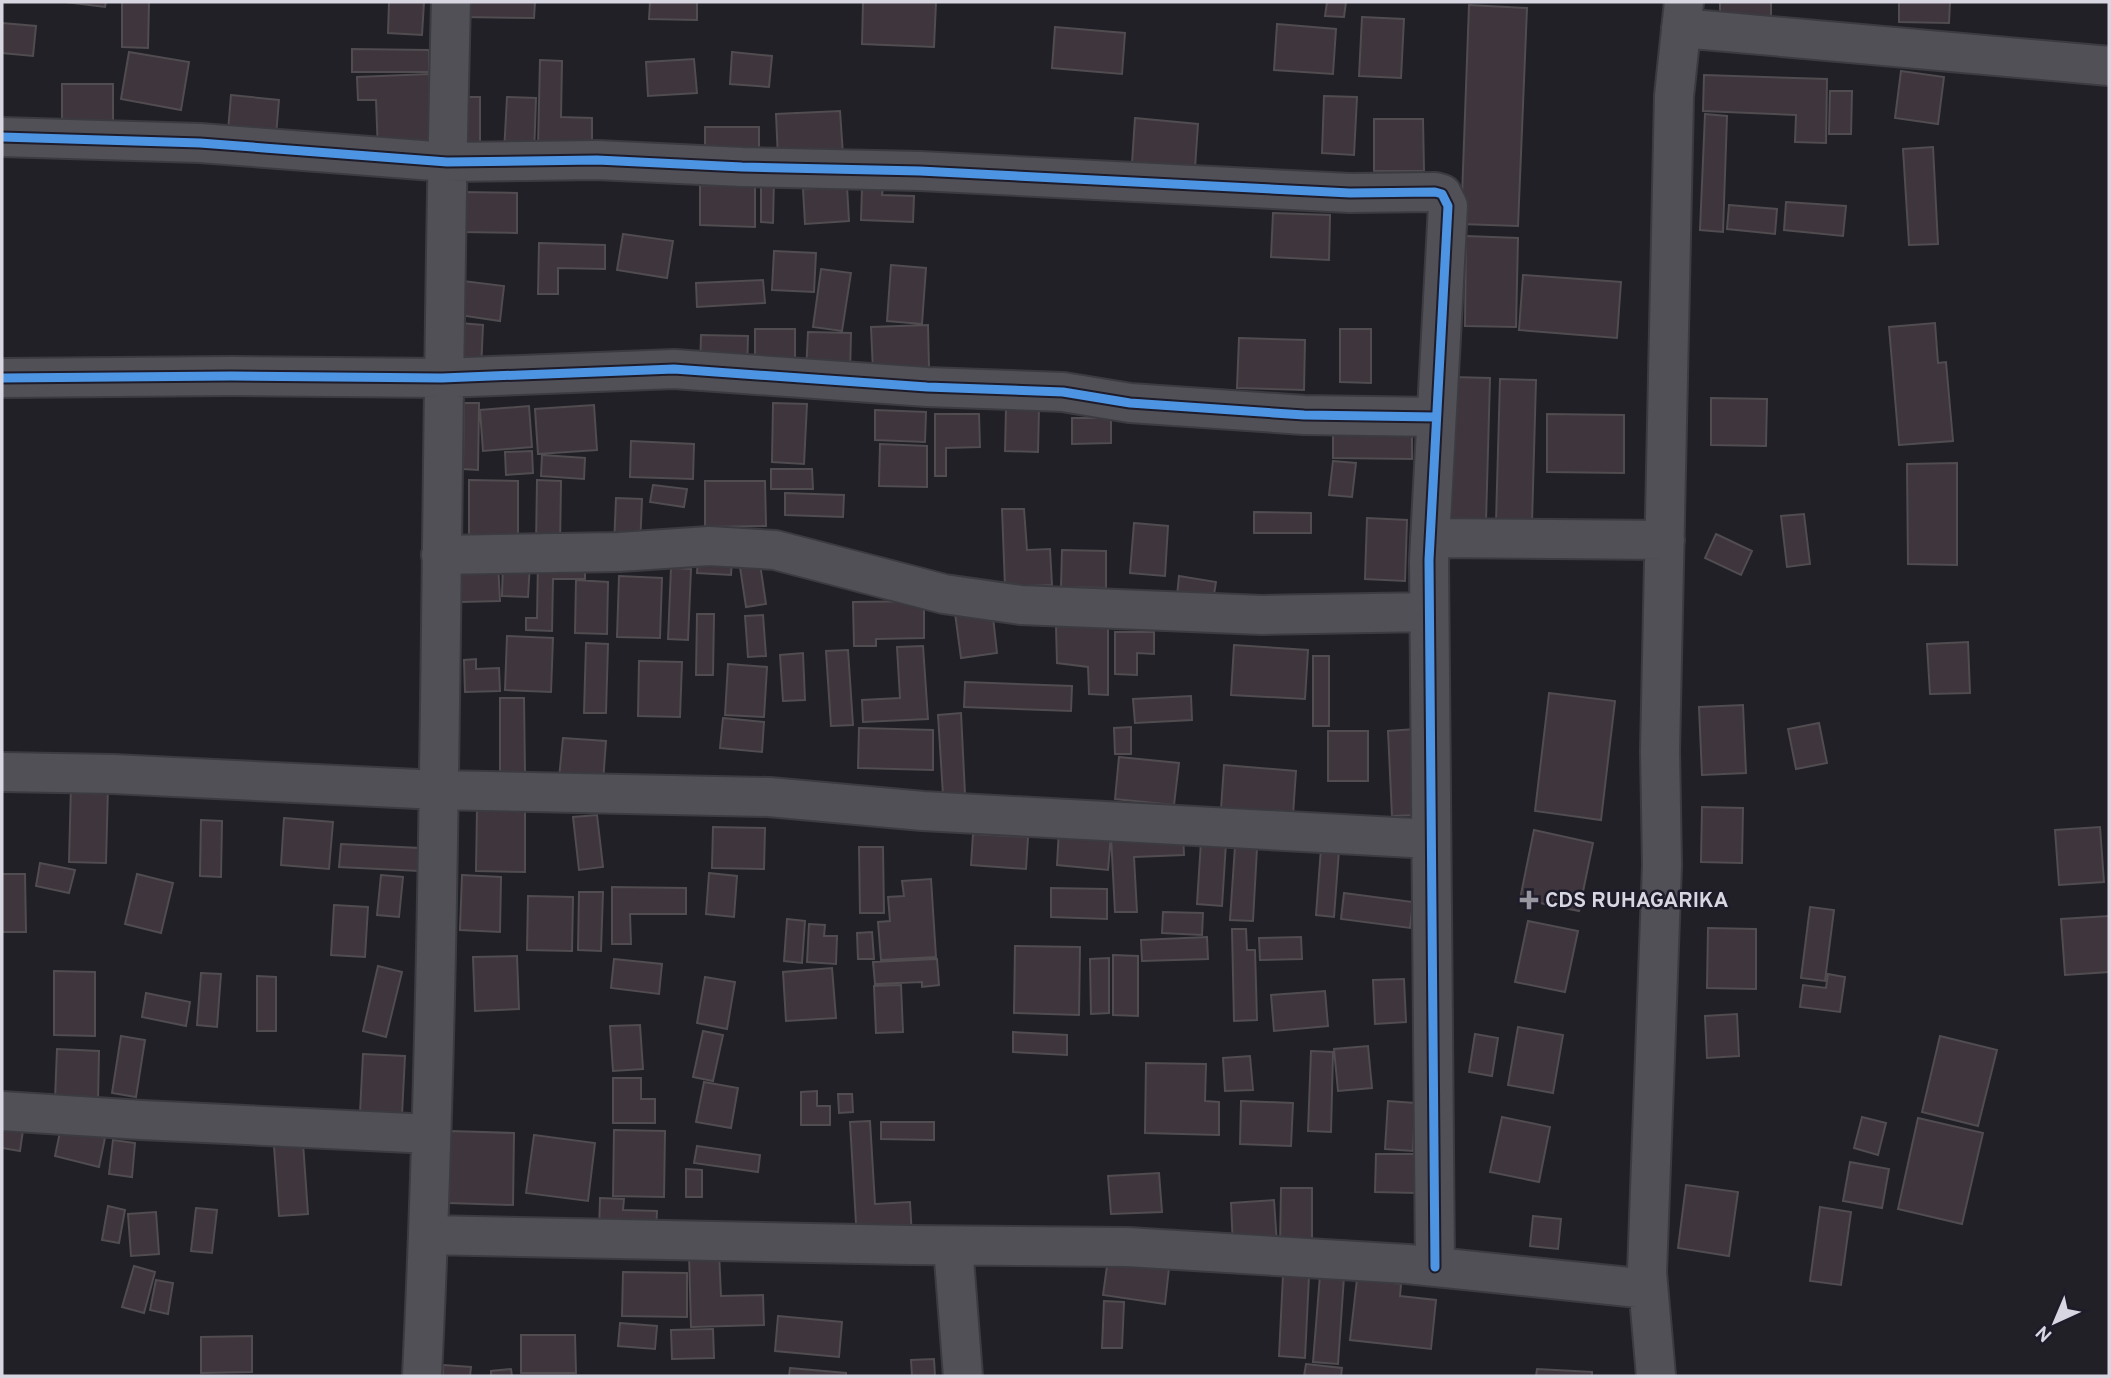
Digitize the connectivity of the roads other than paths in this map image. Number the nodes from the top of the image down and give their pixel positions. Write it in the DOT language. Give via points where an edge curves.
graph roads {
  1 [pos="451,2"];
  2 [pos="1683,15"];
  3 [pos="2109,66"];
  4 [pos="2,137"];
  5 [pos="447,162"];
  6 [pos="2,378"];
  7 [pos="442,378"];
  8 [pos="1436,416"];
  9 [pos="1430,538"];
  10 [pos="1665,540"];
  11 [pos="441,555"];
  12 [pos="1429,612"];
  13 [pos="2,772"];
  14 [pos="438,790"];
  15 [pos="1431,839"];
  16 [pos="2,1111"];
  17 [pos="431,1134"];
  18 [pos="429,1235"];
  19 [pos="953,1246"];
  20 [pos="1435,1267"];
  21 [pos="1648,1289"];
  22 [pos="422,1376"];
  23 [pos="962,1376"];
  24 [pos="1656,1376"];
  1 -- 5 [label="street"];
  2 -- 3 [label="street"];
  2 -- 10 [label="street" via="1674,96"];
  4 -- 5 [label="street" via="200,143"];
  5 -- 7 [label="street"];
  5 -- 8 [label="street" via="597,160 1350,193 1435,192 1442,194 1448,206"];
  6 -- 7 [label="street"];
  7 -- 8 [label="street" via="674,369 1063,392 1130,403 1304,415"];
  7 -- 11 [label="street"];
  8 -- 9 [label="street"];
  9 -- 10 [label="street"];
  9 -- 12 [label="street"];
  10 -- 21 [label="street" via="1662,865"];
  11 -- 12 [label="street" via="709,546 775,550 944,594 1021,605 1262,615"];
  11 -- 14 [label="street"];
  12 -- 15 [label="street"];
  13 -- 14 [label="street"];
  14 -- 15 [label="street" via="769,797 937,812"];
  14 -- 17 [label="street"];
  15 -- 20 [label="street"];
  16 -- 17 [label="street"];
  17 -- 18 [label="street"];
  18 -- 19 [label="street"];
  18 -- 22 [label="street"];
  19 -- 20 [label="street" via="1126,1247"];
  19 -- 23 [label="street"];
  20 -- 21 [label="street"];
  21 -- 24 [label="street"];
}
